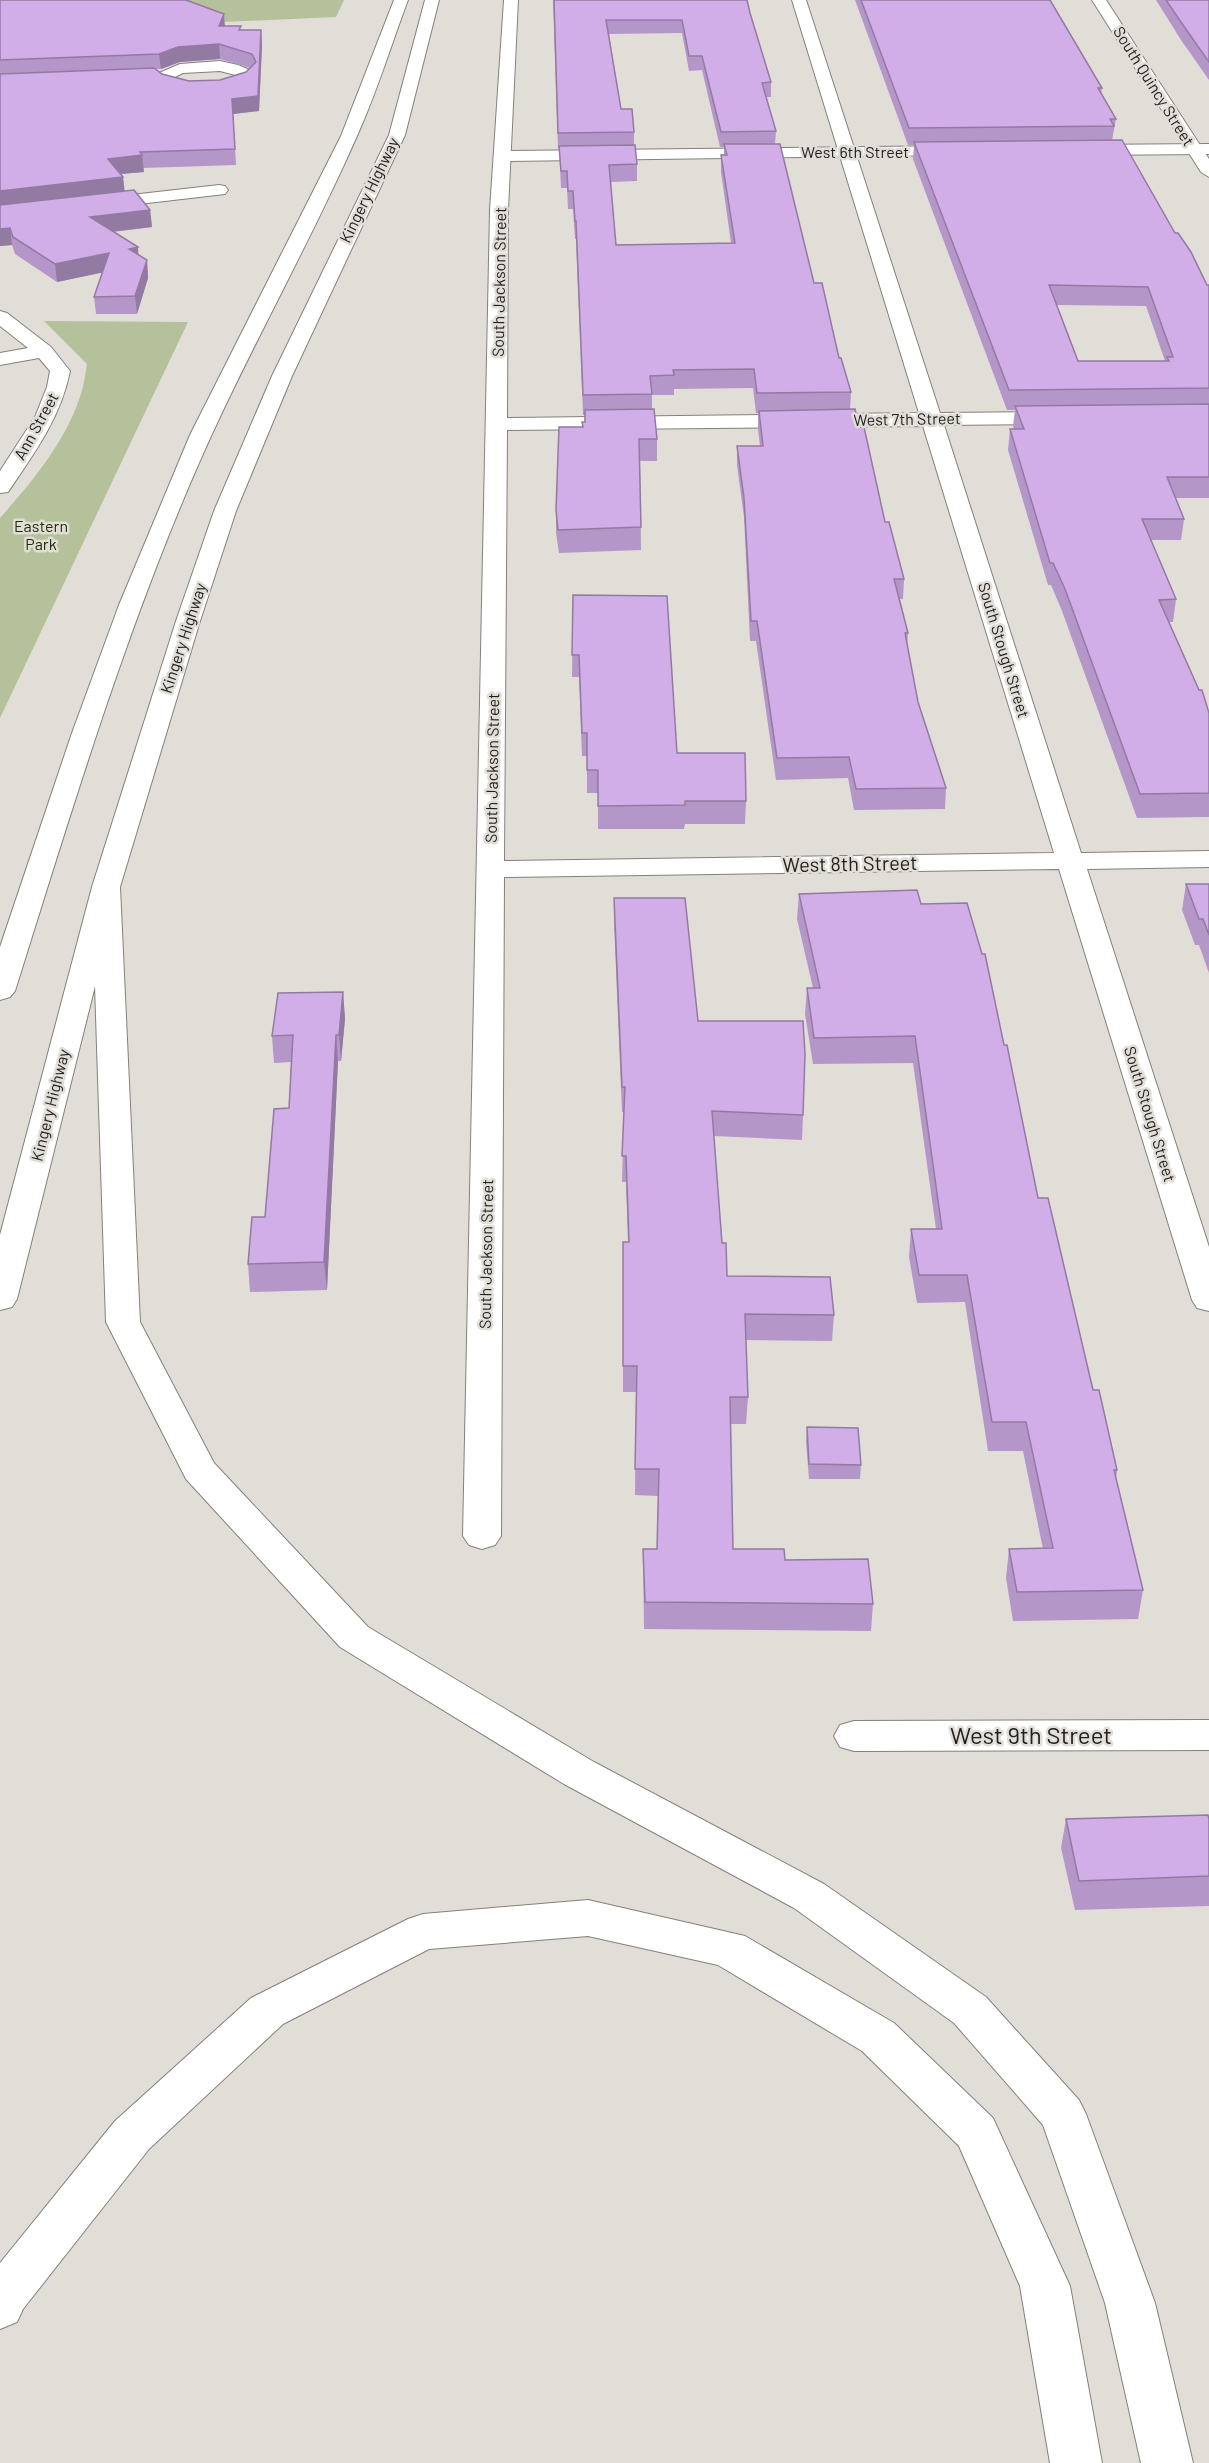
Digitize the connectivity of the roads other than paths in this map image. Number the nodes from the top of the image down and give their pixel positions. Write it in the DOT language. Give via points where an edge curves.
graph roads {
  1 [pos="400,0"];
  2 [pos="432,0"];
  3 [pos="511,0"];
  4 [pos="800,0"];
  5 [pos="1099,0"];
  6 [pos="164,76"];
  7 [pos="143,77"];
  8 [pos="1202,149"];
  9 [pos="1063,150"];
  10 [pos="980,151"];
  11 [pos="847,152"];
  12 [pos="502,156"];
  13 [pos="1209,172"];
  14 [pos="219,189"];
  15 [pos="84,206"];
  16 [pos="0,317"];
  17 [pos="44,351"];
  18 [pos="0,359"];
  19 [pos="1080,417"];
  20 [pos="932,419"];
  21 [pos="497,424"];
  22 [pos="0,487"];
  23 [pos="1209,860"];
  24 [pos="1071,862"];
  25 [pos="491,869"];
  26 [pos="105,886"];
  27 [pos="0,991"];
  28 [pos="0,1299"];
  29 [pos="1209,1300"];
  30 [pos="482,1536"];
  31 [pos="1209,1735"];
  32 [pos="854,1736"];
  33 [pos="0,2306"];
  34 [pos="1076,2463"];
  35 [pos="1167,2463"];
  1 -- 27 [label="main road" via="350,134 263,306 158,534 80,743"];
  2 -- 26 [label="main road, Kingery Highway" via="397,135 312,308 225,511"];
  3 -- 12 [label="main road, South Jackson Street"];
  4 -- 11 [label="main road, South Stough Street"];
  5 -- 8 [label="main road, South Quincy Street"];
  6 -- 7 [label="main road"];
  8 -- 9 [label="main road"];
  8 -- 13 [label="main road, South Quincy Street"];
  10 -- 11 [label="main road, West 6th Street"];
  11 -- 12 [label="main road, West 6th Street"];
  11 -- 20 [label="main road, South Stough Street"];
  12 -- 21 [label="main road, South Jackson Street"];
  14 -- 15 [label="main road"];
  16 -- 17 [label="main road, Ann Street"];
  17 -- 18 [label="main road"];
  17 -- 22 [label="main road, Ann Street" via="60,371 58,387 43,419"];
  19 -- 20 [label="main road, West 7th Street"];
  20 -- 21 [label="main road, West 7th Street"];
  20 -- 24 [label="main road, South Stough Street"];
  21 -- 25 [label="main road, South Jackson Street"];
  23 -- 24 [label="main road, West 8th Street"];
  24 -- 25 [label="main road, West 8th Street"];
  24 -- 29 [label="main road, South Stough Street"];
  25 -- 30 [label="main road, South Jackson Street"];
  26 -- 28 [label="main road, Kingery Highway"];
  26 -- 35 [label="main road" via="123,1322 199,1470 354,1637 579,1773 809,1896 970,2010 1063,2114 1130,2303"];
  31 -- 32 [label="main road, West 9th Street"];
  33 -- 34 [label="main road" via="6,2293 132,2135 267,2011 423,1932 588,1917 729,1949 878,2037 976,2132 1045,2286"];
}
